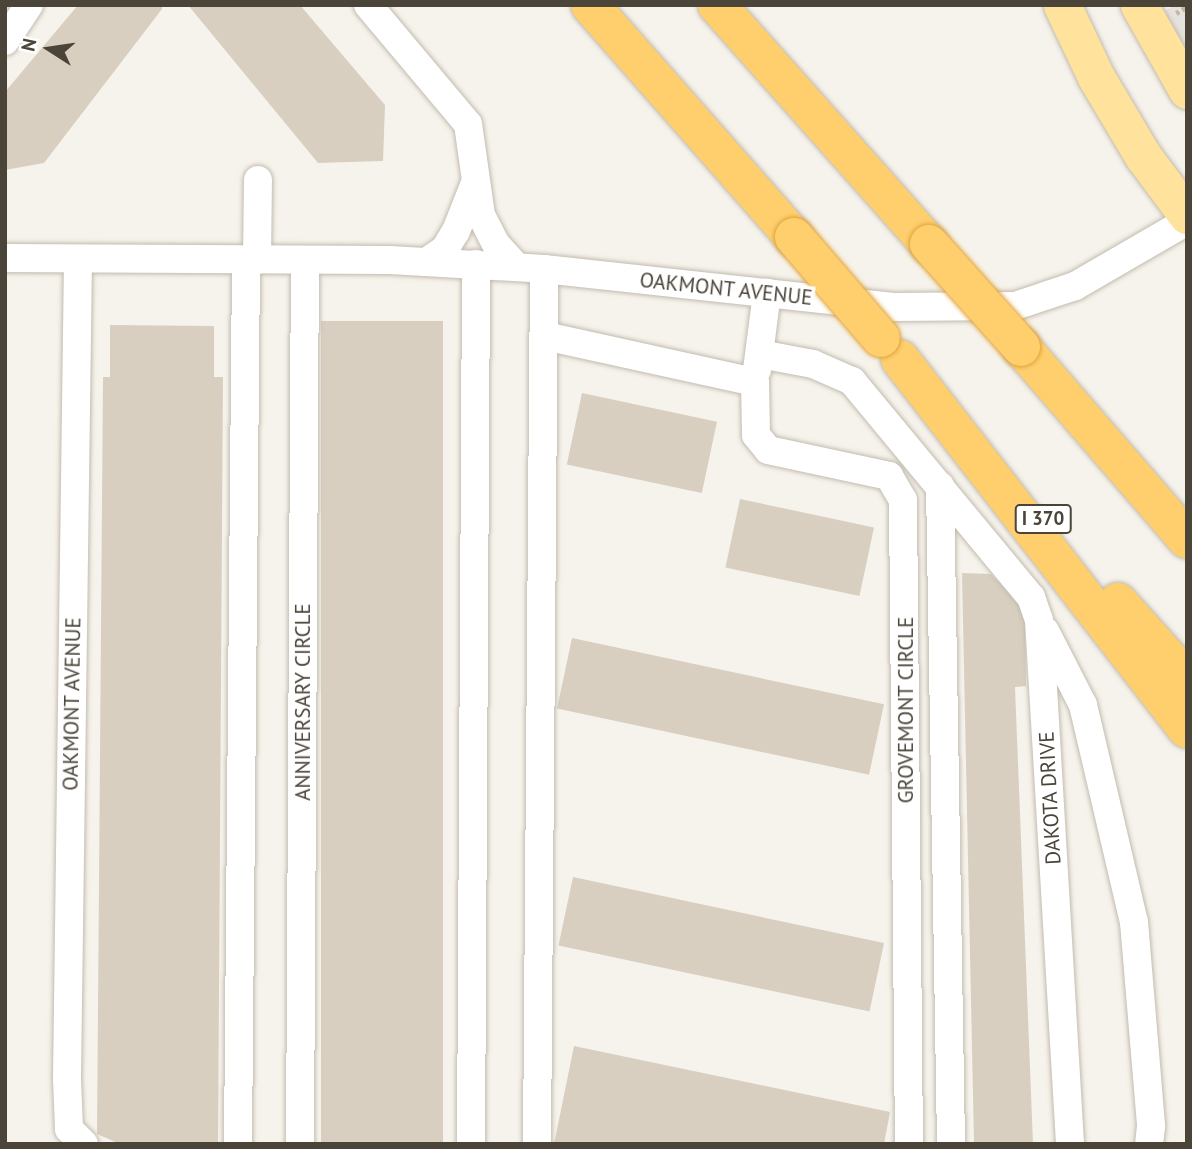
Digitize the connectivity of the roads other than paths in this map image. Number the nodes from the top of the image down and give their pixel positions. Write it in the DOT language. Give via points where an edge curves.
graph roads {
  1 [pos="29,5"];
  2 [pos="368,5"];
  3 [pos="590,5"];
  4 [pos="717,5"];
  5 [pos="1062,5"];
  6 [pos="1139,5"];
  7 [pos="5,41"];
  8 [pos="1187,90"];
  9 [pos="258,180"];
  10 [pos="476,181"];
  11 [pos="1187,215"];
  12 [pos="1187,221"];
  13 [pos="5,258"];
  14 [pos="78,259"];
  15 [pos="251,260"];
  16 [pos="306,260"];
  17 [pos="426,262"];
  18 [pos="476,264"];
  19 [pos="531,268"];
  20 [pos="767,293"];
  21 [pos="545,336"];
  22 [pos="890,348"];
  23 [pos="760,354"];
  24 [pos="755,382"];
  25 [pos="940,486"];
  26 [pos="1187,539"];
  27 [pos="1039,620"];
  28 [pos="1187,679"];
  29 [pos="1187,729"];
  30 [pos="84,1144"];
  31 [pos="238,1144"];
  32 [pos="300,1144"];
  33 [pos="471,1144"];
  34 [pos="537,1144"];
  35 [pos="909,1144"];
  36 [pos="951,1144"];
  37 [pos="1070,1144"];
  38 [pos="1149,1144"];
  1 -- 7 [label="street"];
  2 -- 10 [label="street" via="468,124"];
  3 -- 22 [label="highway, I 370, bridge"];
  4 -- 26 [label="highway, bridge"];
  5 -- 11 [label="main road" via="1096,77 1143,156"];
  6 -- 8 [label="main road"];
  9 -- 15 [label="street"];
  10 -- 17 [label="street" via="445,249"];
  10 -- 19 [label="street" via="484,221"];
  12 -- 20 [label="street, OAKMONT AVENUE" via="1075,286 1016,306 891,307"];
  13 -- 14 [label="street, OAKMONT AVENUE"];
  14 -- 15 [label="street, OAKMONT AVENUE"];
  14 -- 30 [label="street, OAKMONT AVENUE" via="67,1079 69,1129"];
  15 -- 16 [label="street, OAKMONT AVENUE"];
  15 -- 31 [label="street"];
  16 -- 17 [label="street, OAKMONT AVENUE"];
  16 -- 32 [label="street, ANNIVERSARY CIRCLE"];
  17 -- 18 [label="street, OAKMONT AVENUE"];
  18 -- 19 [label="street, OAKMONT AVENUE"];
  18 -- 33 [label="street"];
  19 -- 20 [label="street, OAKMONT AVENUE"];
  19 -- 21 [label="street"];
  20 -- 23 [label="street, GROVEMONT CIRCLE"];
  21 -- 24 [label="street"];
  21 -- 34 [label="street"];
  22 -- 28 [label="highway, I 370"];
  22 -- 29 [label="highway"];
  23 -- 24 [label="street, GROVEMONT CIRCLE"];
  23 -- 25 [label="street, DAKOTA DRIVE" via="813,364 852,381"];
  24 -- 35 [label="street, GROVEMONT CIRCLE" via="753,416 757,435 768,450 889,476 903,500"];
  25 -- 27 [label="street, DAKOTA DRIVE" via="1031,597"];
  25 -- 36 [label="street"];
  27 -- 37 [label="street, DAKOTA DRIVE"];
  27 -- 38 [label="street" via="1083,705 1134,922"];
}
